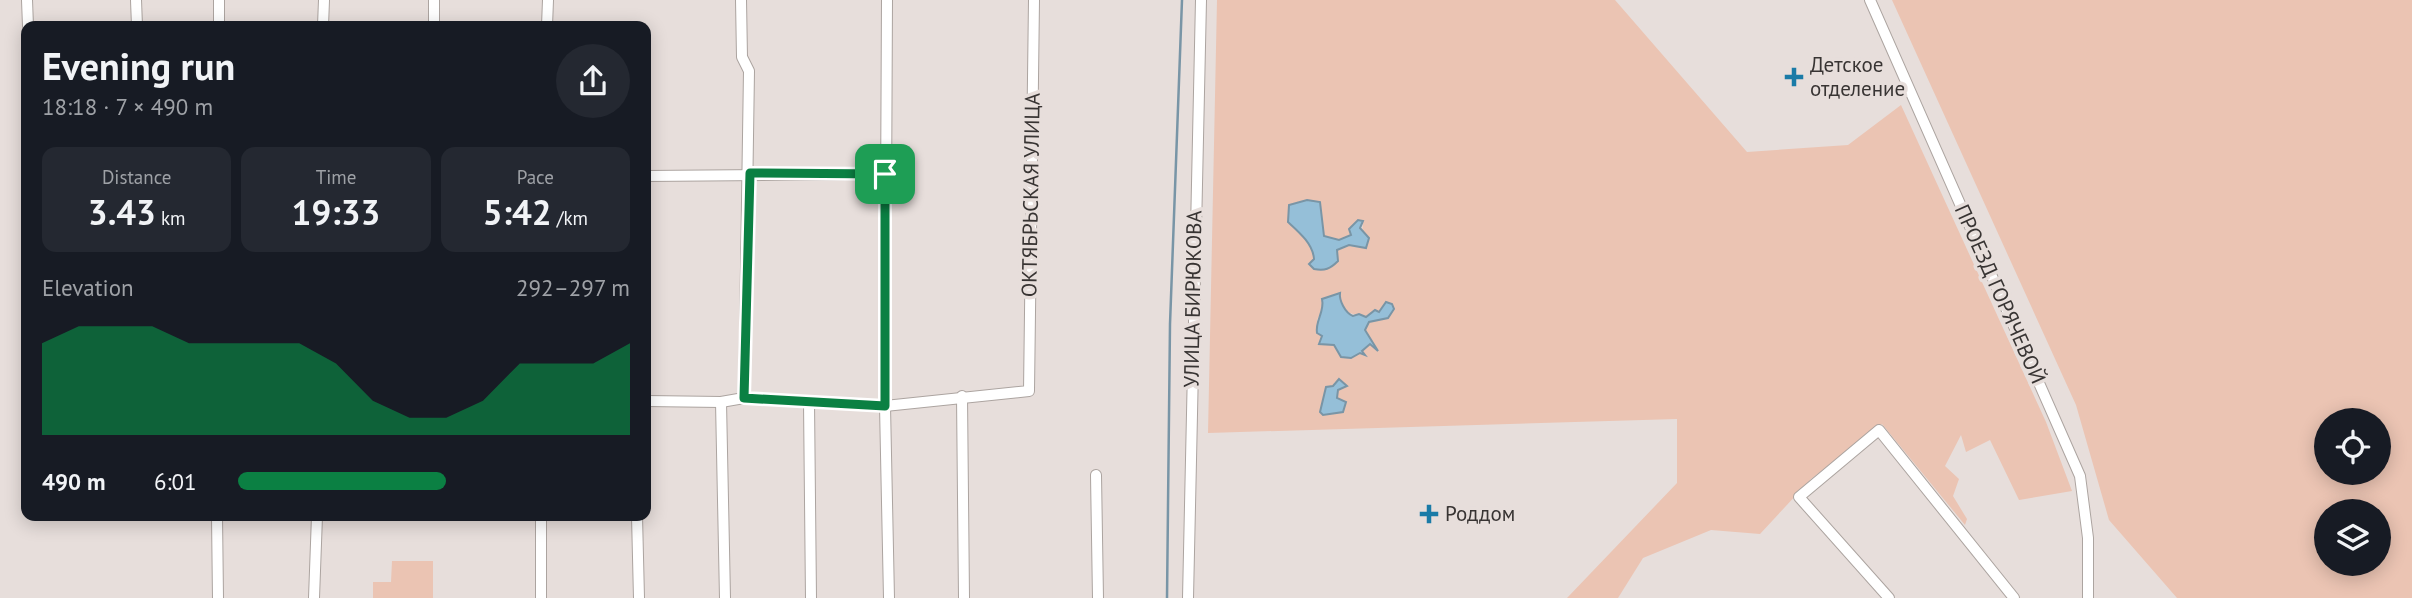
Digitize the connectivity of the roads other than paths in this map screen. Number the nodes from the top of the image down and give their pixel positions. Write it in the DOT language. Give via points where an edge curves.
graph roads {
  1 [pos="27,0"];
  2 [pos="136,0"];
  3 [pos="219,0"];
  4 [pos="324,0"];
  5 [pos="434,0"];
  6 [pos="548,0"];
  7 [pos="741,0"];
  8 [pos="887,0"];
  9 [pos="1034,0"];
  10 [pos="1201,0"];
  11 [pos="1870,0"];
  12 [pos="27,21"];
  13 [pos="137,21"];
  14 [pos="219,21"];
  15 [pos="323,21"];
  16 [pos="434,21"];
  17 [pos="547,21"];
  18 [pos="750,173"];
  19 [pos="885,174"];
  20 [pos="651,176"];
  21 [pos="962,396"];
  22 [pos="744,398"];
  23 [pos="651,401"];
  24 [pos="721,402"];
  25 [pos="809,402"];
  26 [pos="885,406"];
  27 [pos="1096,475"];
  28 [pos="217,521"];
  29 [pos="317,521"];
  30 [pos="541,521"];
  31 [pos="637,521"];
  32 [pos="218,598"];
  33 [pos="314,598"];
  34 [pos="541,598"];
  35 [pos="639,598"];
  36 [pos="725,598"];
  37 [pos="811,598"];
  38 [pos="889,598"];
  39 [pos="964,598"];
  40 [pos="1098,598"];
  41 [pos="1188,598"];
  42 [pos="1889,598"];
  43 [pos="2014,598"];
  44 [pos="2088,598"];
  1 -- 12 [label="street"];
  2 -- 13 [label="street"];
  3 -- 14 [label="street"];
  4 -- 15 [label="street"];
  5 -- 16 [label="street"];
  6 -- 17 [label="street"];
  7 -- 18 [label="street" via="743,57 749,71"];
  8 -- 19 [label="street"];
  9 -- 21 [label="street, ОКТЯБРЬСКАЯ УЛИЦА" via="1029,391"];
  10 -- 41 [label="street, УЛИЦА БИРЮКОВА"];
  11 -- 44 [label="street, ПРОЕЗД ГОРЯЧЕВОЙ" via="2080,476 2088,538"];
  18 -- 19 [label="street"];
  18 -- 20 [label="street"];
  18 -- 22 [label="street"];
  19 -- 26 [label="street"];
  21 -- 26 [label="street"];
  21 -- 39 [label="street"];
  22 -- 24 [label="street"];
  22 -- 25 [label="street"];
  23 -- 24 [label="street"];
  24 -- 36 [label="street"];
  25 -- 26 [label="street"];
  25 -- 37 [label="street"];
  26 -- 38 [label="street"];
  27 -- 40 [label="street"];
  28 -- 32 [label="street"];
  29 -- 33 [label="street"];
  30 -- 34 [label="street"];
  31 -- 35 [label="street"];
  42 -- 43 [label="street" via="1799,497 1879,430"];
}
